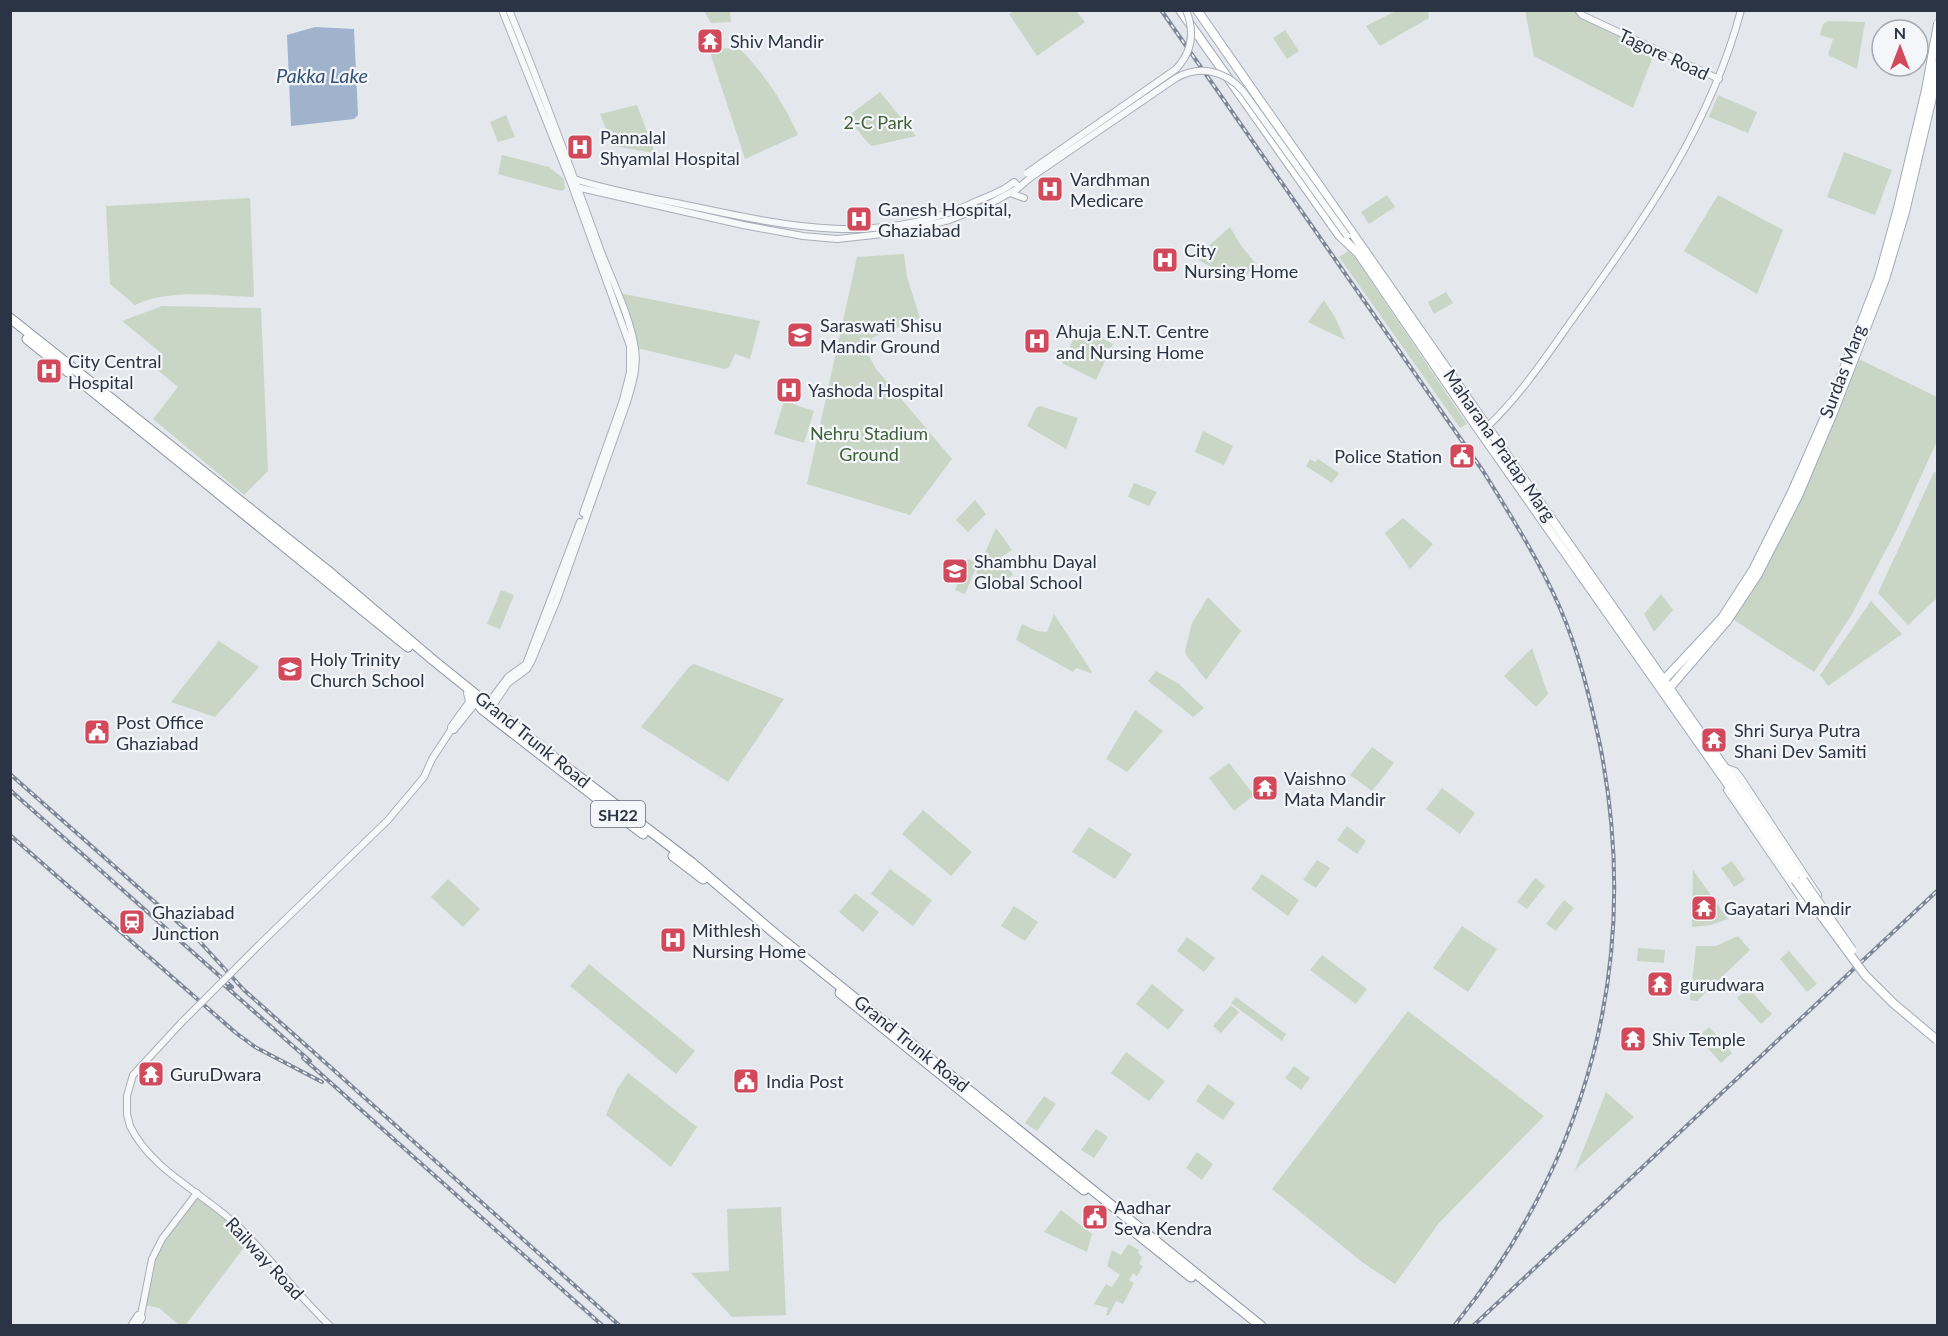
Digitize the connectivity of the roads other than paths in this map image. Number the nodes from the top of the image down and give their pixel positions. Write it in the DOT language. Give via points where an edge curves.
graph roads {
  1 [pos="502,10"];
  2 [pos="509,10"];
  3 [pos="1180,10"];
  4 [pos="1186,10"];
  5 [pos="1197,10"];
  6 [pos="1578,10"];
  7 [pos="1741,10"];
  8 [pos="1938,24"];
  9 [pos="1938,64"];
  10 [pos="1719,79"];
  11 [pos="1245,80"];
  12 [pos="1234,88"];
  13 [pos="1029,176"];
  14 [pos="576,185"];
  15 [pos="1016,185"];
  16 [pos="1010,193"];
  17 [pos="1024,198"];
  18 [pos="1353,247"];
  19 [pos="10,318"];
  20 [pos="1407,319"];
  21 [pos="10,326"];
  22 [pos="1855,351"];
  23 [pos="1444,372"];
  24 [pos="1487,428"];
  25 [pos="1518,478"];
  26 [pos="229,498"];
  27 [pos="1724,620"];
  28 [pos="1661,683"];
  29 [pos="1667,691"];
  30 [pos="467,692"];
  31 [pos="478,699"];
  32 [pos="488,708"];
  33 [pos="451,730"];
  34 [pos="1724,770"];
  35 [pos="1799,880"];
  36 [pos="1938,1033"];
  37 [pos="1937,1040"];
  38 [pos="197,1193"];
  39 [pos="1199,1280"];
  40 [pos="142,1316"];
  41 [pos="130,1326"];
  42 [pos="137,1326"];
  43 [pos="330,1326"];
  44 [pos="1251,1326"];
  45 [pos="1261,1326"];
  1 -- 14 [label="street" via="568,177"];
  2 -- 14 [label="street"];
  3 -- 12 [label="main road, Maharana Pratap Marg"];
  4 -- 13 [label="street, bridge" via="1192,37 1188,52 1176,69"];
  5 -- 11 [label="main road, Maharana Pratap Marg"];
  6 -- 10 [label="street, Tagore Road"];
  7 -- 10 [label="street"];
  8 -- 22 [label="main road, Surdas Marg" via="1898,208"];
  9 -- 22 [label="main road, Surdas Marg" via="1905,212 1885,279"];
  10 -- 24 [label="street" via="1688,143 1611,267 1540,366"];
  11 -- 12 [label="main road"];
  11 -- 20 [label="main road, Maharana Pratap Marg"];
  12 -- 18 [label="main road, Maharana Pratap Marg" via="1339,235"];
  13 -- 15 [label="street"];
  13 -- 18 [label="street, bridge" via="1176,78 1190,71 1210,71 1232,80 1243,90"];
  14 -- 15 [label="street" via="770,223 848,231 901,225 947,214"];
  14 -- 16 [label="street" via="743,225 837,239 933,225 971,213"];
  14 -- 32 [label="street" via="626,330 630,372 585,507 527,660 508,677"];
  15 -- 16 [label="street"];
  16 -- 17 [label="street"];
  18 -- 20 [label="main road, Maharana Pratap Marg"];
  19 -- 26 [label="highway, Grand Trunk Road / SH22"];
  20 -- 23 [label="main road, Maharana Pratap Marg"];
  21 -- 26 [label="highway, Grand Trunk Road / SH22"];
  22 -- 27 [label="main road, Surdas Marg" via="1791,494"];
  23 -- 24 [label="main road, Maharana Pratap Marg"];
  23 -- 25 [label="main road, Maharana Pratap Marg"];
  24 -- 25 [label="main road, Maharana Pratap Marg"];
  25 -- 28 [label="main road, Maharana Pratap Marg"];
  25 -- 28 [label="main road, Maharana Pratap Marg" via="1649,674"];
  26 -- 30 [label="highway, Grand Trunk Road / SH22" via="373,620"];
  26 -- 31 [label="highway, Grand Trunk Road / SH22"];
  27 -- 28 [label="main road, Surdas Marg"];
  27 -- 29 [label="main road, Surdas Marg"];
  28 -- 29 [label="main road, Maharana Pratap Marg"];
  29 -- 34 [label="main road, Maharana Pratap Marg"];
  30 -- 31 [label="highway, Grand Trunk Road / SH22"];
  30 -- 33 [label="street" via="469,702"];
  31 -- 32 [label="highway, Grand Trunk Road / SH22"];
  31 -- 33 [label="street"];
  32 -- 39 [label="highway, Grand Trunk Road / SH22" via="692,862"];
  33 -- 38 [label="street, Railway Road, bridge" via="424,777 393,815 133,1075 127,1114 135,1137"];
  34 -- 34 [label="street" via="1722,782 1805,903 1818,895 1740,777 1735,771"];
  34 -- 35 [label="main road, Maharana Pratap Marg"];
  35 -- 36 [label="main road, bridge" via="1869,972"];
  35 -- 37 [label="main road, bridge" via="1865,975"];
  38 -- 40 [label="street" via="162,1239 152,1259"];
  38 -- 43 [label="street, Railway Road" via="242,1229"];
  39 -- 44 [label="highway, SH22"];
  39 -- 45 [label="highway, SH22"];
  40 -- 41 [label="street" via="138,1315"];
  40 -- 42 [label="street"];
}
